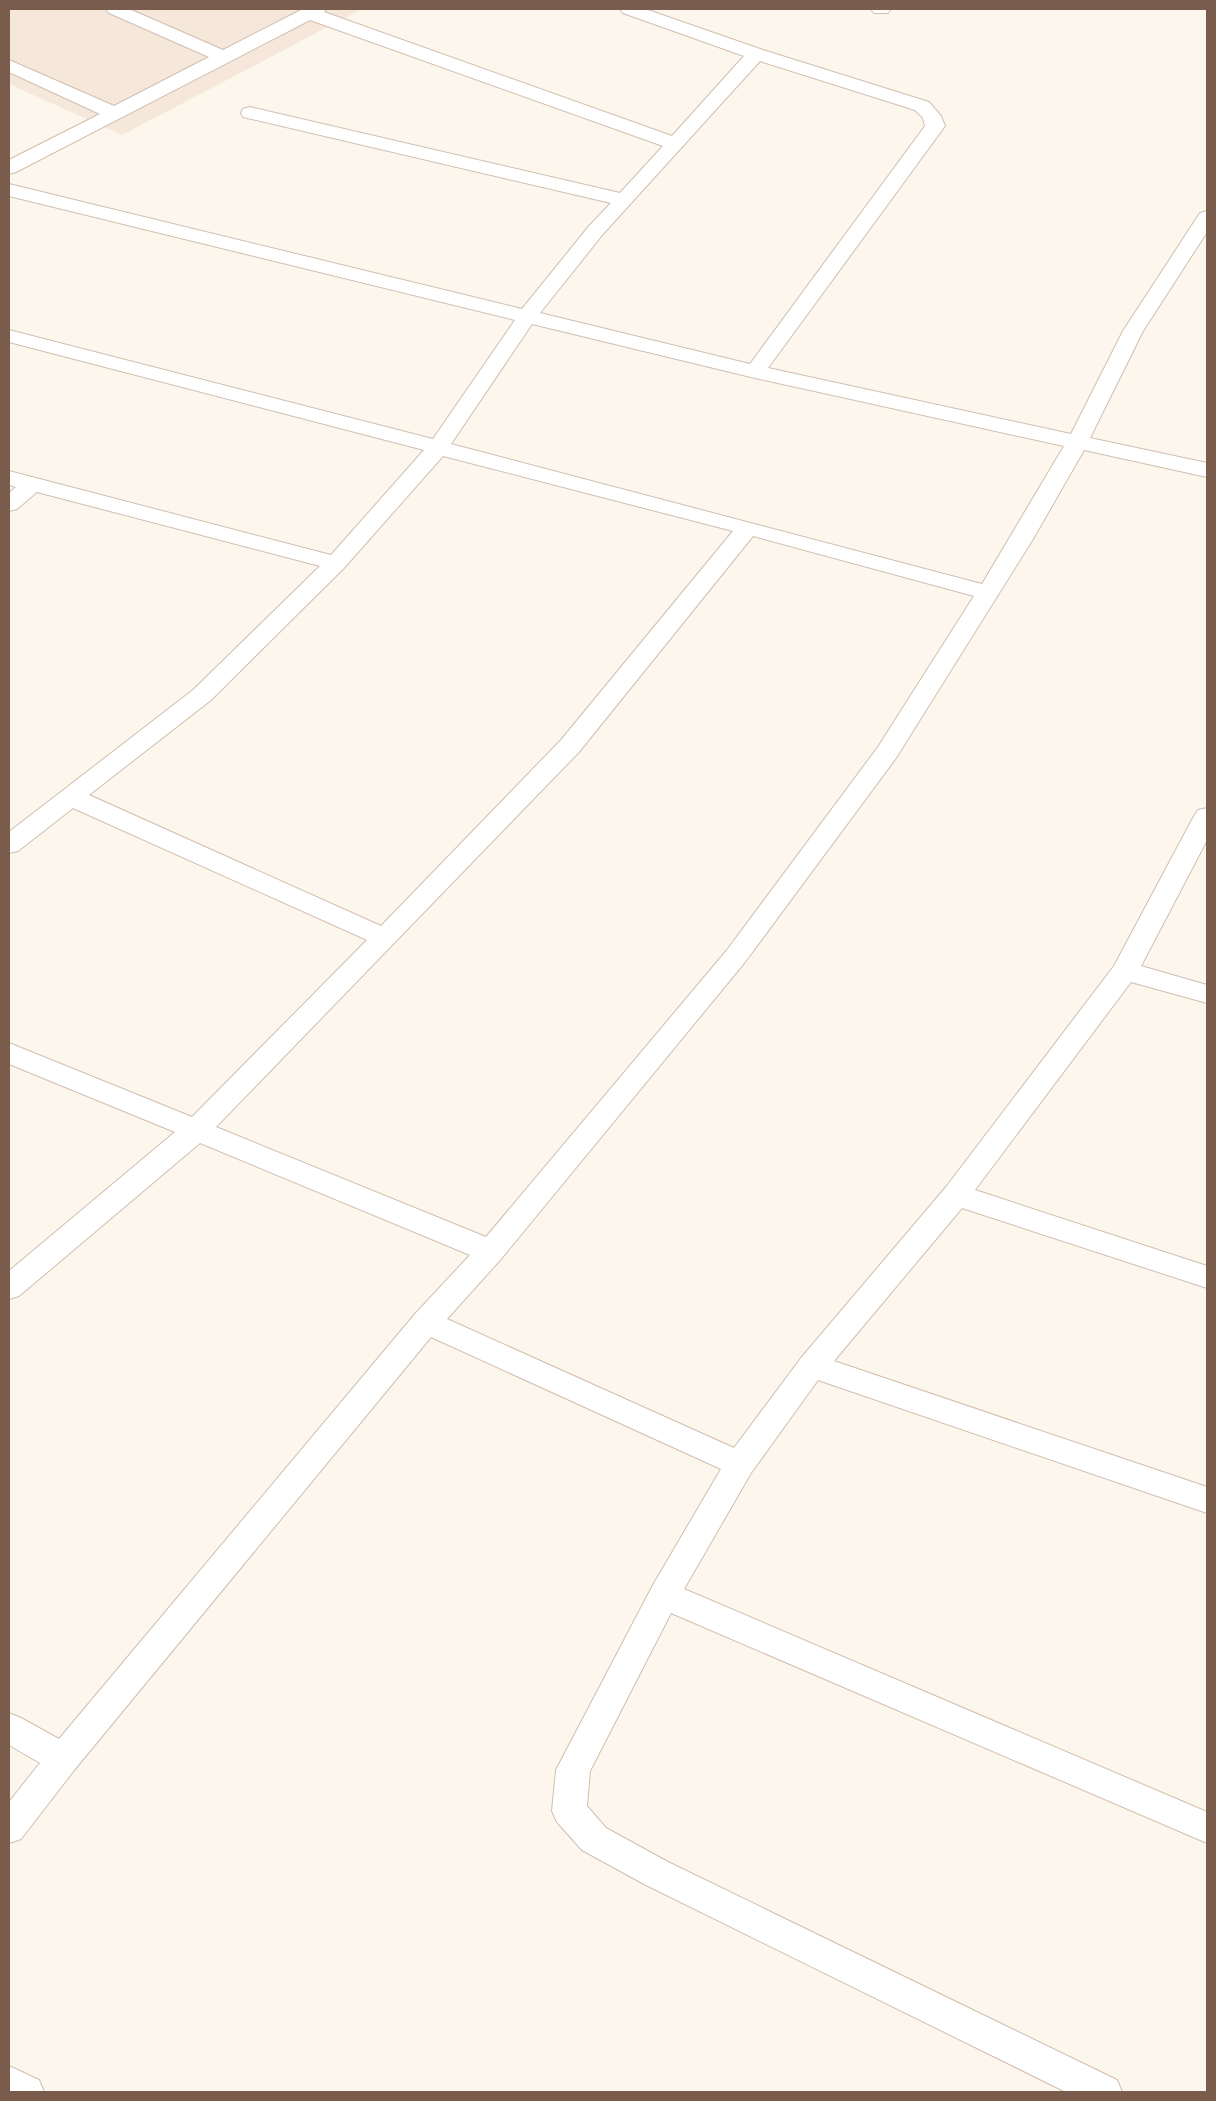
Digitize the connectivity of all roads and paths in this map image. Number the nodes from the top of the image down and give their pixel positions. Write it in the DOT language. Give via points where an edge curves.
graph roads {
  1 [pos="115,9"];
  2 [pos="629,9"];
  3 [pos="313,11"];
  4 [pos="756,54"];
  5 [pos="224,56"];
  6 [pos="9,65"];
  7 [pos="114,113"];
  8 [pos="250,113"];
  9 [pos="676,144"];
  10 [pos="9,168"];
  11 [pos="9,190"];
  12 [pos="625,200"];
  13 [pos="1207,217"];
  14 [pos="528,315"];
  15 [pos="9,336"];
  16 [pos="755,372"];
  17 [pos="1077,443"];
  18 [pos="438,448"];
  19 [pos="1207,470"];
  20 [pos="9,478"];
  21 [pos="33,484"];
  22 [pos="9,504"];
  23 [pos="748,528"];
  24 [pos="336,564"];
  25 [pos="987,592"];
  26 [pos="71,797"];
  27 [pos="1207,816"];
  28 [pos="9,845"];
  29 [pos="385,938"];
  30 [pos="1124,971"];
  31 [pos="1207,994"];
  32 [pos="9,1053"];
  33 [pos="196,1130"];
  34 [pos="956,1195"];
  35 [pos="491,1251"];
  36 [pos="1207,1276"];
  37 [pos="9,1288"];
  38 [pos="426,1322"];
  39 [pos="812,1366"];
  40 [pos="740,1464"];
  41 [pos="1207,1500"];
  42 [pos="664,1595"];
  43 [pos="9,1728"];
  44 [pos="63,1759"];
  45 [pos="9,1828"];
  46 [pos="1207,1828"];
  47 [pos="9,2083"];
  48 [pos="26,2092"];
  49 [pos="1104,2092"];
  1 -- 5 [label="street"];
  2 -- 4 [label="street"];
  3 -- 5 [label="street"];
  3 -- 9 [label="street"];
  4 -- 9 [label="street"];
  4 -- 16 [label="street" via="922,106 932,116 935,126"];
  5 -- 7 [label="street"];
  6 -- 7 [label="street"];
  7 -- 10 [label="street"];
  8 -- 12 [label="street"];
  9 -- 12 [label="street"];
  11 -- 14 [label="street"];
  12 -- 14 [label="street" via="596,230"];
  13 -- 17 [label="street" via="1132,331"];
  14 -- 16 [label="street"];
  14 -- 18 [label="street"];
  15 -- 18 [label="street"];
  16 -- 17 [label="street"];
  17 -- 19 [label="street"];
  17 -- 25 [label="street" via="1022,539"];
  18 -- 23 [label="street"];
  18 -- 24 [label="street"];
  20 -- 21 [label="street"];
  21 -- 22 [label="street"];
  21 -- 24 [label="street"];
  23 -- 25 [label="street"];
  23 -- 29 [label="street" via="570,746"];
  24 -- 26 [label="street" via="202,695"];
  25 -- 35 [label="street" via="886,752 736,956"];
  26 -- 28 [label="street"];
  26 -- 29 [label="street"];
  27 -- 30 [label="street"];
  29 -- 33 [label="street"];
  30 -- 31 [label="street"];
  30 -- 34 [label="street"];
  32 -- 33 [label="street"];
  33 -- 35 [label="street"];
  33 -- 37 [label="street"];
  34 -- 36 [label="street"];
  34 -- 39 [label="street"];
  35 -- 38 [label="street"];
  38 -- 40 [label="street"];
  38 -- 44 [label="street"];
  39 -- 40 [label="street"];
  39 -- 41 [label="street"];
  40 -- 42 [label="street"];
  42 -- 46 [label="street"];
  42 -- 49 [label="street" via="573,1770 569,1811 594,1838 656,1872"];
  43 -- 44 [label="street"];
  44 -- 45 [label="street"];
  47 -- 48 [label="street"];
}
